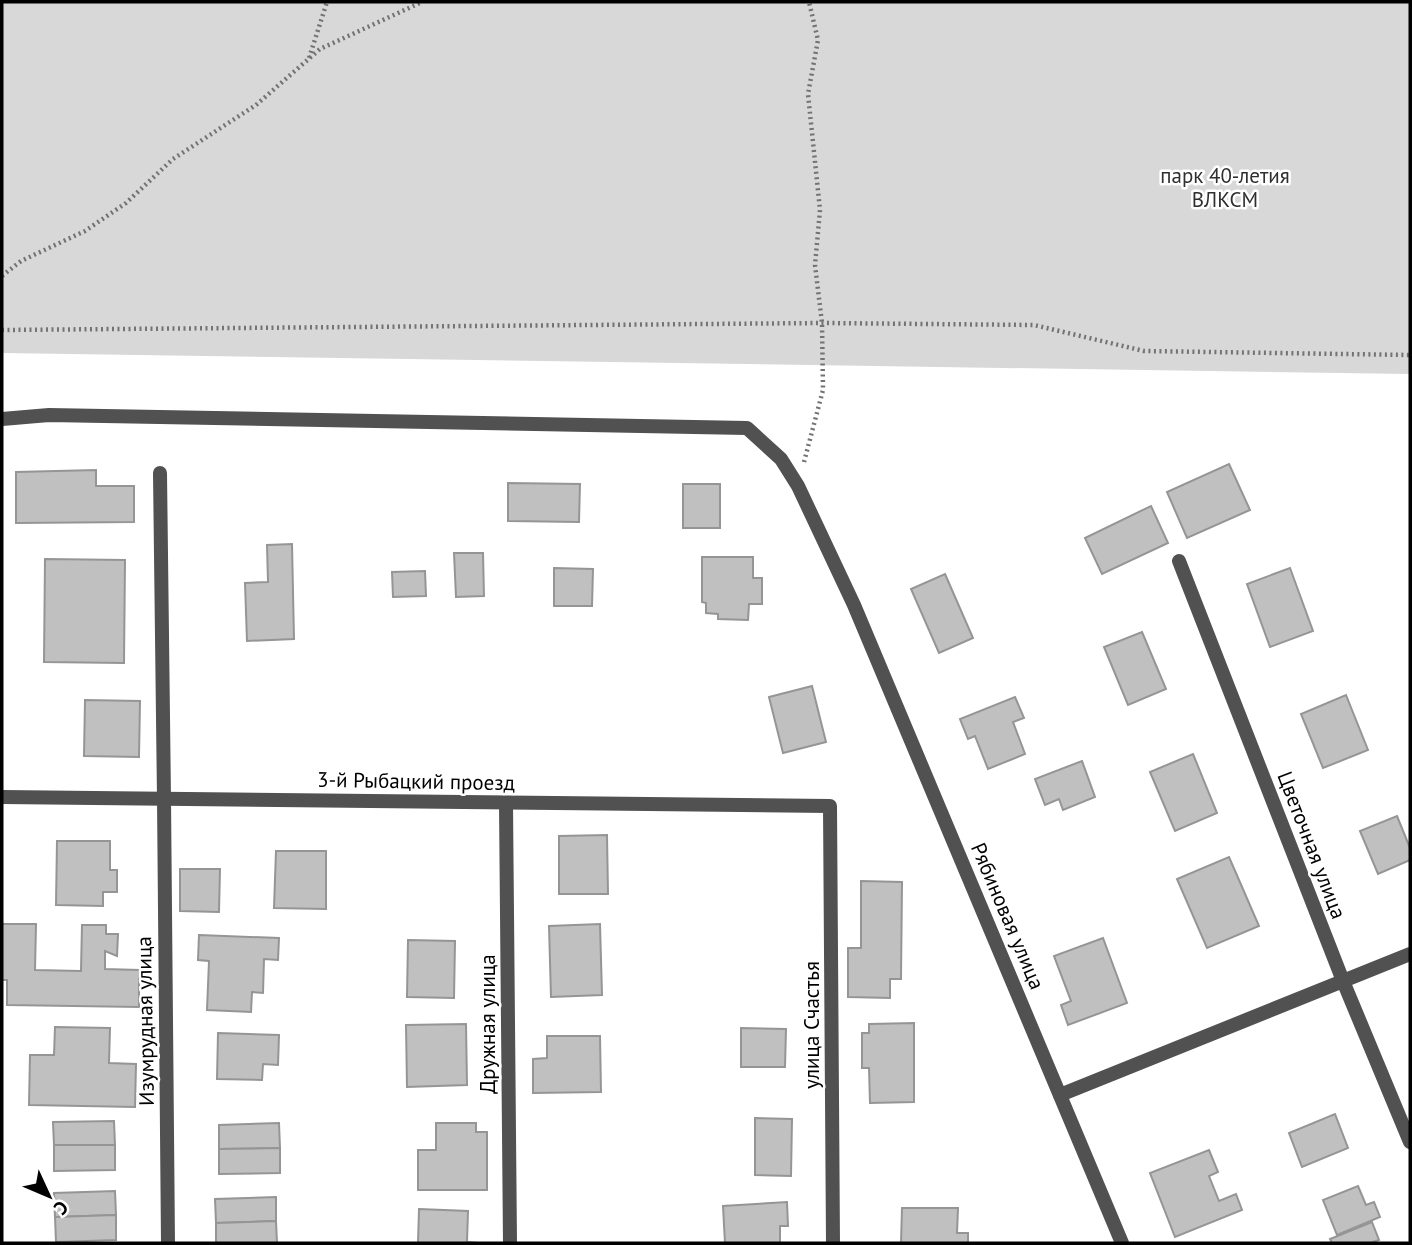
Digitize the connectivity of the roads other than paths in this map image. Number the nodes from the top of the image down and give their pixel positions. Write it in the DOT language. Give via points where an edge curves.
graph roads {
  1 [pos="2,419"];
  2 [pos="160,473"];
  3 [pos="1179,561"];
  4 [pos="2,797"];
  5 [pos="164,799"];
  6 [pos="506,804"];
  7 [pos="830,806"];
  8 [pos="1410,954"];
  9 [pos="1343,981"];
  10 [pos="1060,1095"];
  11 [pos="1410,1142"];
  12 [pos="168,1243"];
  13 [pos="510,1243"];
  14 [pos="833,1243"];
  15 [pos="1122,1243"];
  1 -- 10 [label="street, Рябиновая улица" via="76,415 747,428 781,460 798,486 855,605"];
  2 -- 5 [label="street, Изумрудная улица"];
  3 -- 9 [label="street, Цветочная улица"];
  4 -- 5 [label="street, 3-й Рыбацкий проезд"];
  5 -- 6 [label="street, 3-й Рыбацкий проезд"];
  5 -- 12 [label="street, Изумрудная улица"];
  6 -- 7 [label="street, 3-й Рыбацкий проезд"];
  6 -- 13 [label="street, Дружная улица"];
  7 -- 14 [label="street, улица Счастья"];
  8 -- 9 [label="street"];
  9 -- 10 [label="street"];
  9 -- 11 [label="street, Цветочная улица"];
  10 -- 15 [label="street, Рябиновая улица"];
}
